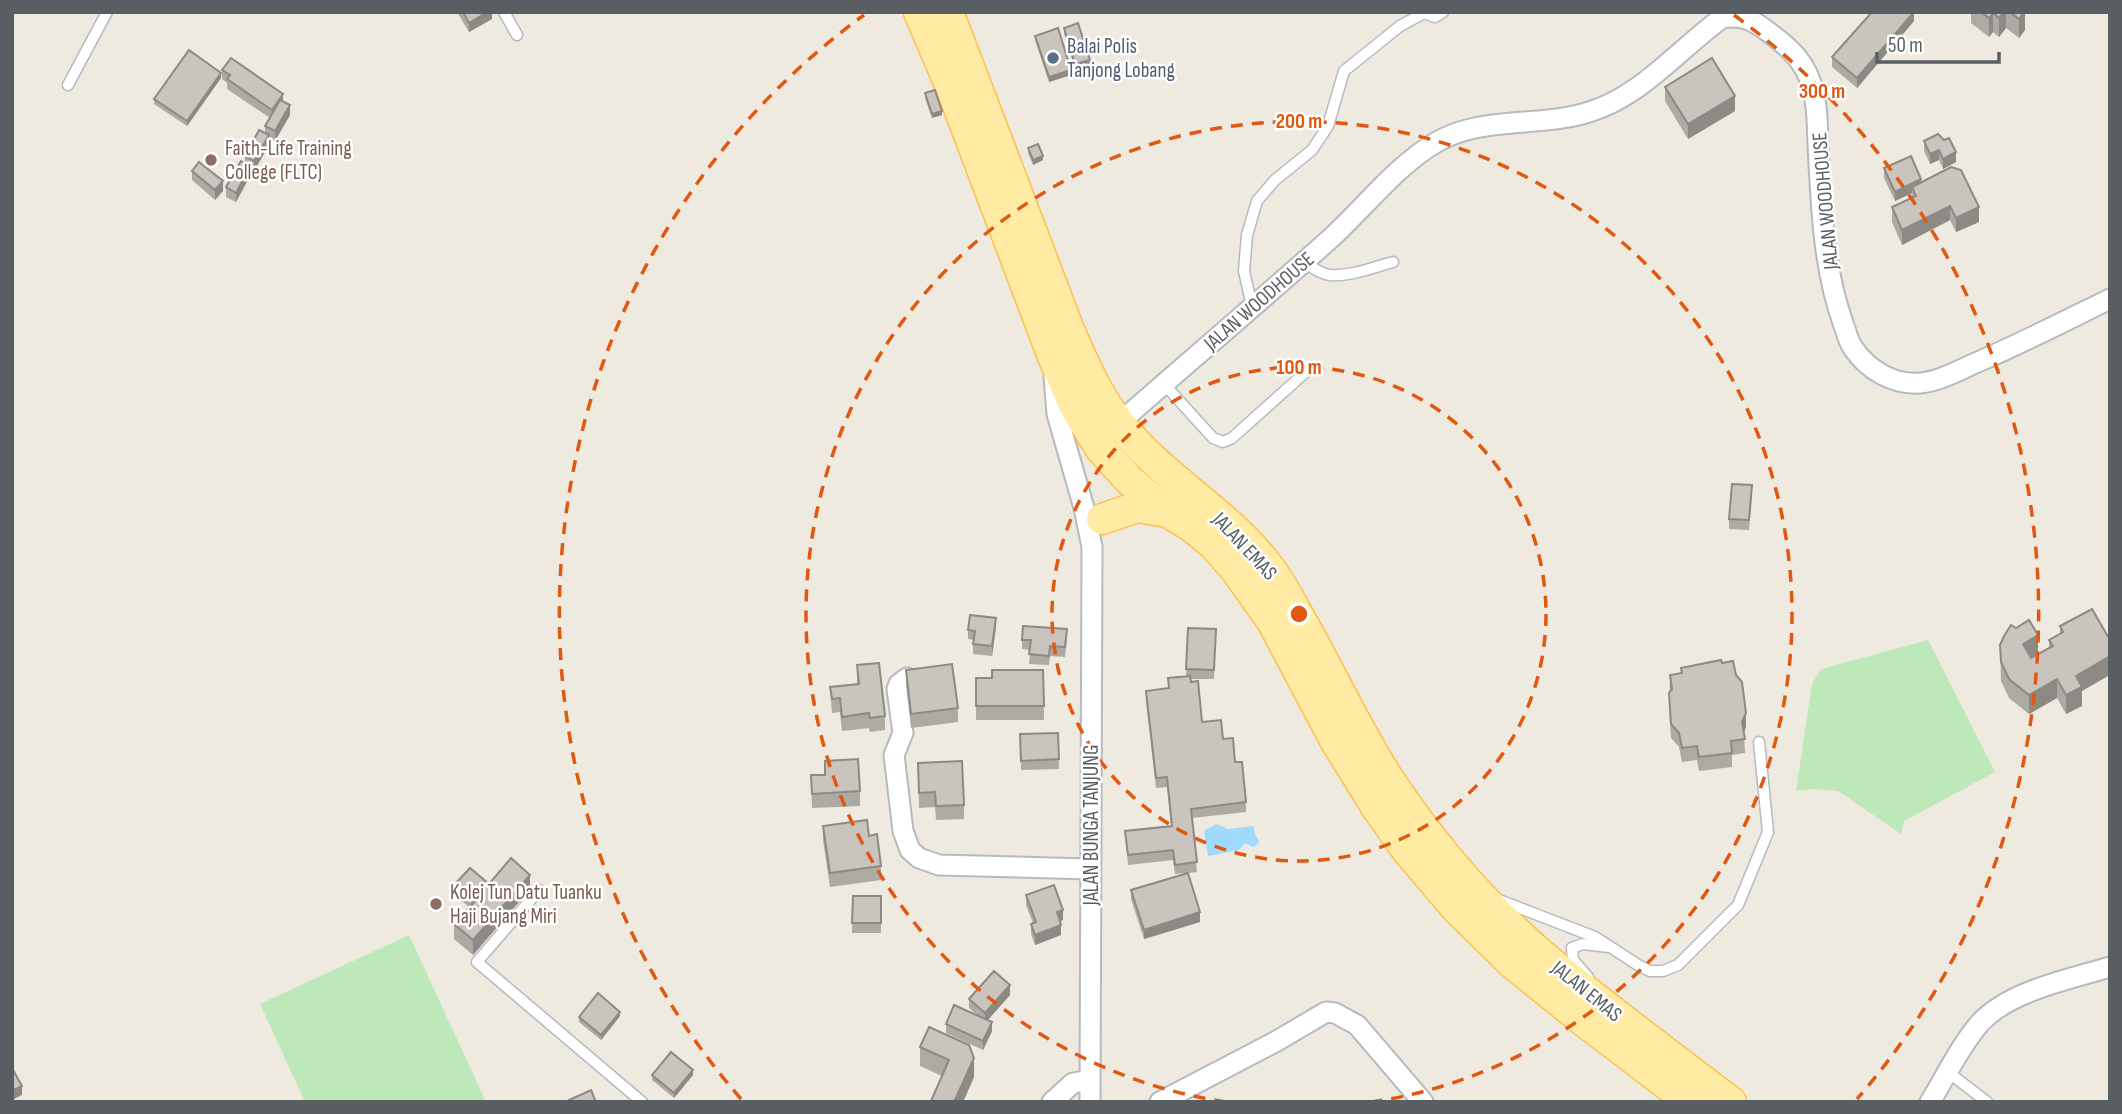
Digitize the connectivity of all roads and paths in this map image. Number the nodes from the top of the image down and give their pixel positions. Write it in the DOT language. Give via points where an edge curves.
graph roads {
  1 [pos="107,12"];
  2 [pos="504,12"];
  3 [pos="919,12"];
  4 [pos="948,12"];
  5 [pos="1443,12"];
  6 [pos="1738,14"];
  7 [pos="517,35"];
  8 [pos="68,85"];
  9 [pos="1303,262"];
  10 [pos="1393,262"];
  11 [pos="2110,299"];
  12 [pos="1252,306"];
  13 [pos="1052,354"];
  14 [pos="1308,370"];
  15 [pos="1164,384"];
  16 [pos="1119,423"];
  17 [pos="1129,480"];
  18 [pos="1168,512"];
  19 [pos="1102,519"];
  20 [pos="1092,547"];
  21 [pos="907,678"];
  22 [pos="1759,743"];
  23 [pos="1090,869"];
  24 [pos="1475,888"];
  25 [pos="539,890"];
  26 [pos="1609,947"];
  27 [pos="2110,967"];
  28 [pos="1597,984"];
  29 [pos="1618,1002"];
  30 [pos="1948,1072"];
  31 [pos="1089,1080"];
  32 [pos="1692,1088"];
  33 [pos="642,1102"];
  34 [pos="1052,1102"];
  35 [pos="1090,1102"];
  36 [pos="1160,1102"];
  37 [pos="1423,1102"];
  38 [pos="1731,1102"];
  39 [pos="1930,1102"];
  40 [pos="1987,1102"];
  1 -- 8 [label="lane"];
  2 -- 7 [label="lane"];
  3 -- 13 [label="main road, JALAN EMAS"];
  4 -- 16 [label="main road, JALAN EMAS" via="1069,330 1092,381"];
  5 -- 12 [label="lane" via="1434,17 1424,13 1400,26 1344,71 1328,126 1312,150 1257,201 1247,235 1244,271"];
  6 -- 9 [label="street, JALAN WOODHOUSE" via="1722,18 1639,87 1614,102 1569,118 1464,129 1438,141 1418,153"];
  6 -- 11 [label="street, JALAN WOODHOUSE" via="1785,44 1805,68 1813,87 1826,249 1836,302 1851,346 1869,366 1895,381 1922,383 1948,376"];
  9 -- 10 [label="lane" via="1331,275"];
  9 -- 12 [label="street, JALAN WOODHOUSE"];
  12 -- 15 [label="street, JALAN WOODHOUSE"];
  13 -- 17 [label="main road, JALAN EMAS" via="1075,407 1101,449"];
  13 -- 20 [label="street" via="1057,414"];
  14 -- 15 [label="lane" via="1223,442 1213,438"];
  15 -- 16 [label="street, JALAN WOODHOUSE"];
  16 -- 17 [label="main road" via="1135,455 1135,471"];
  16 -- 24 [label="main road, JALAN EMAS" via="1265,562 1388,778 1434,842"];
  17 -- 18 [label="main road, JALAN EMAS"];
  17 -- 19 [label="street"];
  18 -- 19 [label="main road" via="1137,507"];
  18 -- 32 [label="main road, JALAN EMAS" via="1214,545 1255,595 1377,808 1456,908 1512,963 1585,1022"];
  19 -- 20 [label="street"];
  20 -- 23 [label="street, JALAN BUNGA TANJUNG"];
  21 -- 23 [label="street" via="897,689 903,733 894,755 903,831 910,850 939,865"];
  22 -- 26 [label="lane" via="1768,832 1738,905 1673,968 1650,971"];
  23 -- 31 [label="street, JALAN BUNGA TANJUNG"];
  24 -- 26 [label="lane" via="1595,937"];
  24 -- 32 [label="main road, JALAN EMAS" via="1524,939"];
  25 -- 33 [label="lane" via="477,962"];
  26 -- 28 [label="lane" via="1583,944 1572,948 1573,960"];
  27 -- 30 [label="street" via="2042,987 1999,1009 1981,1022"];
  29 -- 32 [label="lane" via="1639,1020"];
  30 -- 39 [label="street"];
  30 -- 40 [label="lane"];
  31 -- 34 [label="street" via="1073,1083"];
  31 -- 35 [label="street, JALAN BUNGA TANJUNG"];
  32 -- 38 [label="main road, JALAN EMAS"];
  36 -- 37 [label="street" via="1326,1012 1357,1025"];
}
